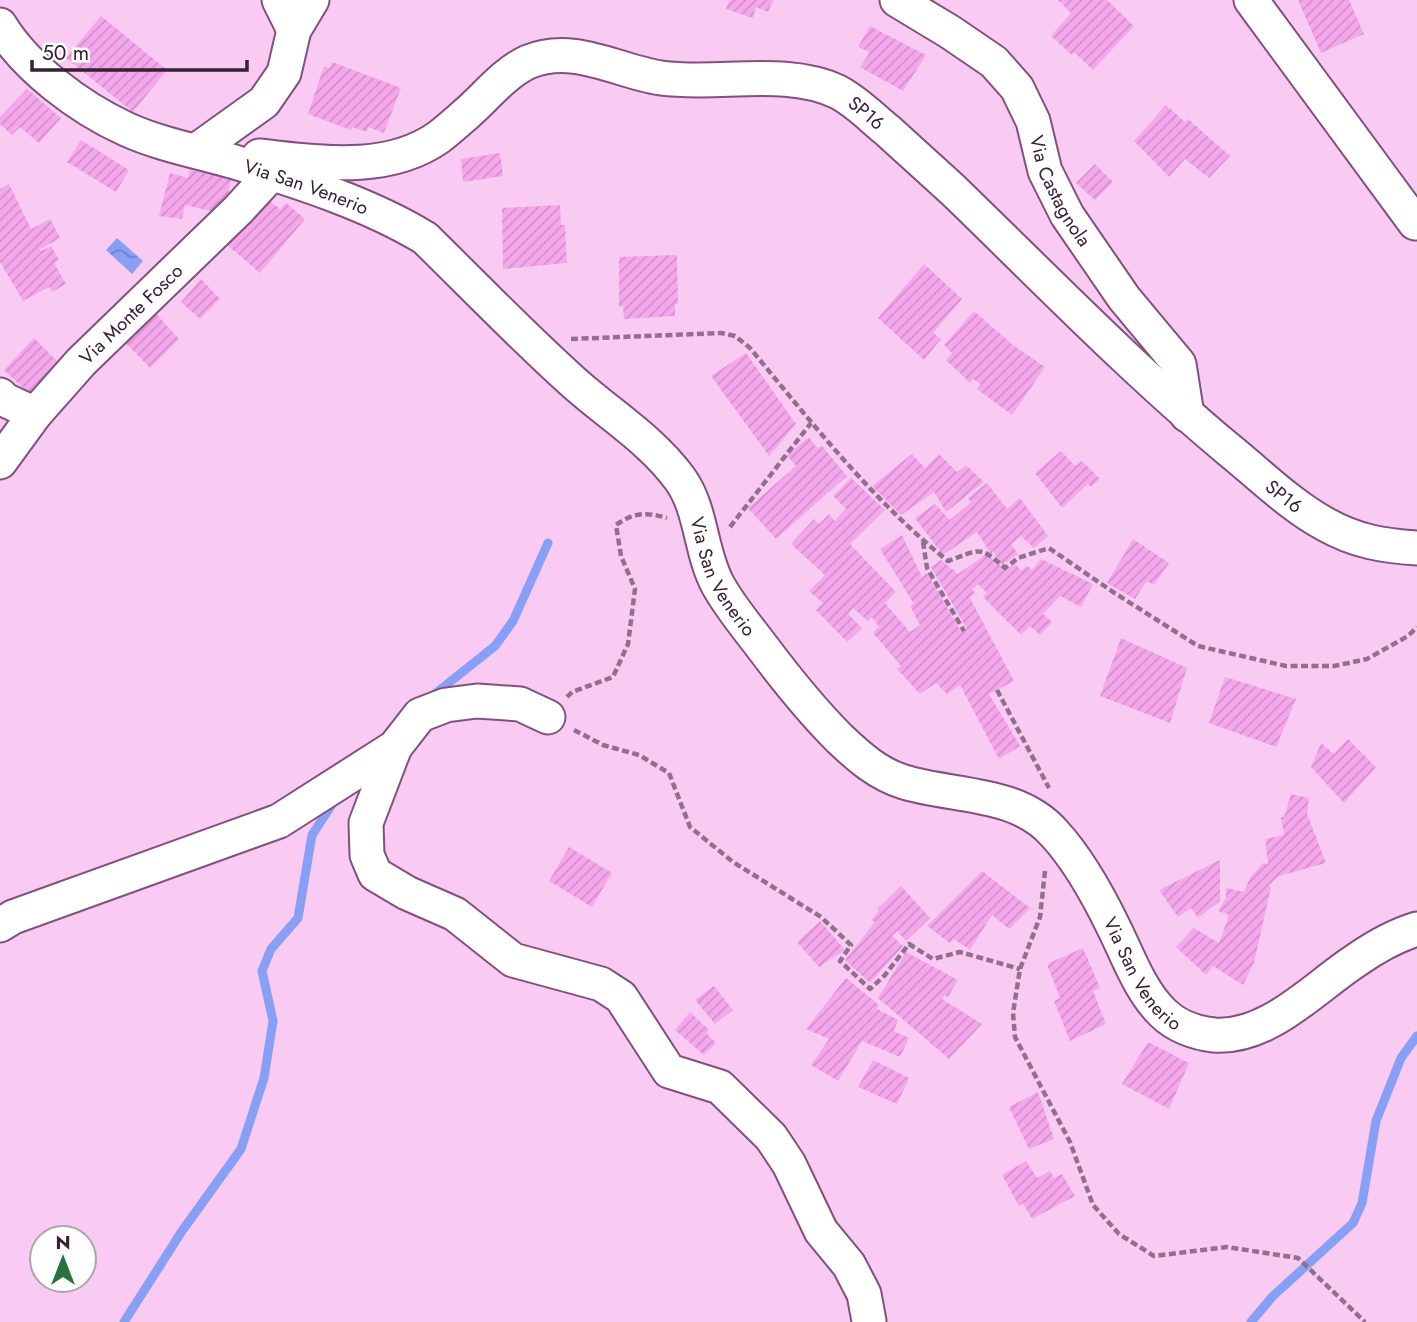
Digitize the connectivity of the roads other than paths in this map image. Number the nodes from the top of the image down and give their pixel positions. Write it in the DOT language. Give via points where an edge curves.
graph roads {
  1 [pos="279,0"];
  2 [pos="312,0"];
  3 [pos="897,0"];
  4 [pos="1251,0"];
  5 [pos="295,30"];
  6 [pos="2,33"];
  7 [pos="197,150"];
  8 [pos="272,173"];
  9 [pos="1415,223"];
  10 [pos="0,395"];
  11 [pos="35,414"];
  12 [pos="1187,415"];
  13 [pos="0,462"];
  14 [pos="1417,548"];
  15 [pos="548,717"];
  16 [pos="395,747"];
  17 [pos="0,925"];
  18 [pos="1417,929"];
  19 [pos="869,1321"];
  1 -- 5 [label="street"];
  2 -- 5 [label="street"];
  3 -- 12 [label="street, Via Castagnola" via="994,62 1017,88 1033,121 1045,171 1067,215 1124,298 1179,364"];
  4 -- 9 [label="street"];
  5 -- 7 [label="street" via="284,73 264,102"];
  6 -- 7 [label="street, Via San Venerio" via="37,71 89,108 126,129"];
  7 -- 8 [label="street, Via San Venerio"];
  7 -- 12 [label="street, SP16 / SP16" via="332,163 404,154 437,139 508,75 552,55 573,55 621,69 698,82 803,82 837,92 860,106"];
  8 -- 11 [label="street, Via Monte Fosco" via="81,362"];
  8 -- 18 [label="street, Via San Venerio" via="398,221 425,237 571,381 646,442 682,481 726,597 803,700 869,766 902,781 1008,804 1032,814 1054,833 1100,899 1144,988 1163,1013 1180,1025 1216,1035 1250,1030 1394,936"];
  10 -- 11 [label="street"];
  11 -- 13 [label="street, Via Monte Fosco"];
  12 -- 14 [label="street, SP16 / SP16" via="1324,524 1379,545"];
  15 -- 16 [label="street" via="520,704 477,701 446,705 420,715"];
  16 -- 17 [label="street" via="279,821"];
  16 -- 19 [label="street" via="366,823 368,855 375,874 455,914 513,960 601,984 621,997 669,1071 720,1087 771,1137 821,1231 849,1265 864,1294"];
}
